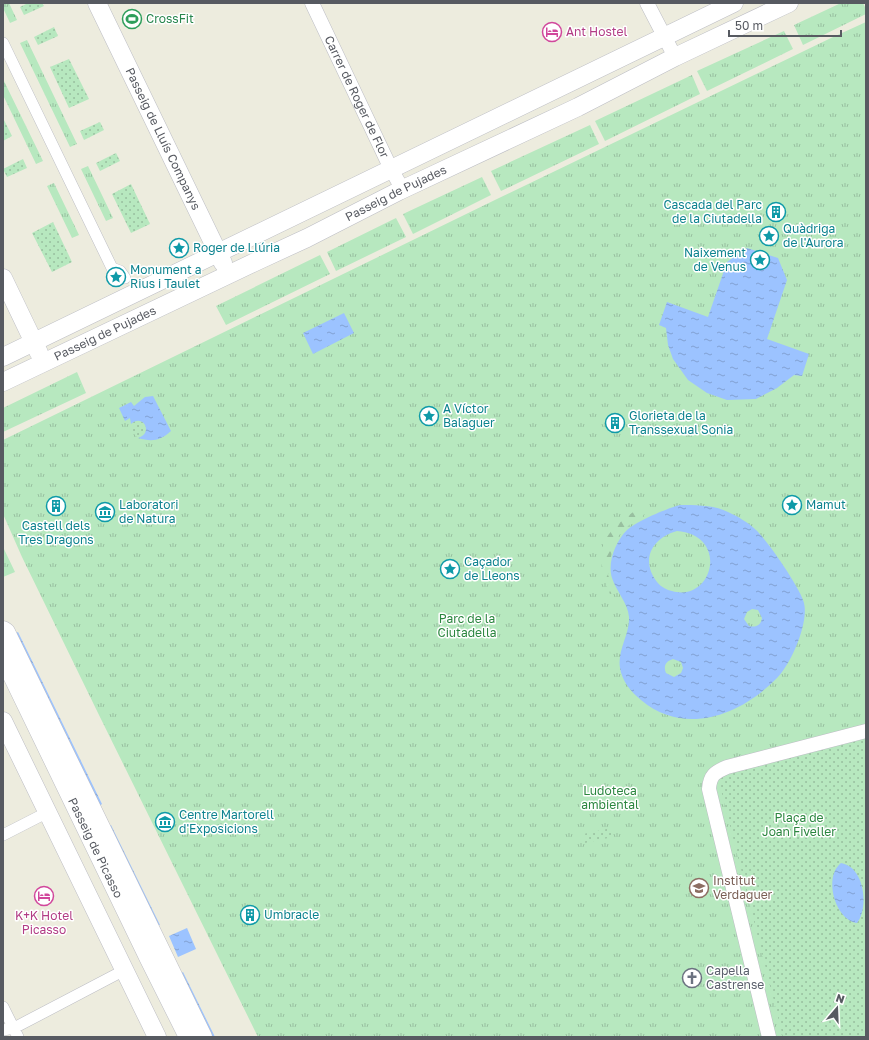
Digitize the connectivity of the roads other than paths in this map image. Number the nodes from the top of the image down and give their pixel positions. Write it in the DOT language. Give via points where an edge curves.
graph roads {
  1 [pos="97,3"];
  2 [pos="312,3"];
  3 [pos="647,3"];
  4 [pos="734,3"];
  5 [pos="789,3"];
  6 [pos="664,37"];
  7 [pos="3,43"];
  8 [pos="675,57"];
  9 [pos="391,169"];
  10 [pos="403,190"];
  11 [pos="218,253"];
  12 [pos="229,275"];
  13 [pos="3,278"];
  14 [pos="125,278"];
  15 [pos="34,342"];
  16 [pos="3,357"];
  17 [pos="44,362"];
  18 [pos="3,382"];
  19 [pos="3,630"];
  20 [pos="3,658"];
  21 [pos="3,721"];
  22 [pos="866,731"];
  23 [pos="72,800"];
  24 [pos="48,812"];
  25 [pos="3,835"];
  26 [pos="117,974"];
  27 [pos="3,1007"];
  28 [pos="12,1031"];
  29 [pos="157,1037"];
  30 [pos="188,1037"];
  31 [pos="204,1037"];
  32 [pos="769,1037"];
  1 -- 11 [label="street, Passeig de Lluís Companys"];
  2 -- 9 [label="street, Carrer de Roger de Flor"];
  3 -- 6 [label="street"];
  4 -- 6 [label="street, Passeig de Pujades"];
  5 -- 8 [label="street, Passeig de Pujades"];
  6 -- 8 [label="street"];
  6 -- 9 [label="street, Passeig de Pujades"];
  7 -- 14 [label="street" via="112,268 120,271"];
  8 -- 10 [label="street, Passeig de Pujades" via="578,107"];
  9 -- 10 [label="street, Carrer de Roger de Flor"];
  9 -- 11 [label="street, Passeig de Pujades"];
  10 -- 12 [label="street, Passeig de Pujades"];
  11 -- 12 [label="street, Passeig de Lluís Companys"];
  11 -- 15 [label="street, Passeig de Pujades"];
  12 -- 17 [label="street, Passeig de Pujades"];
  13 -- 15 [label="street"];
  15 -- 16 [label="street, Passeig de Pujades"];
  15 -- 17 [label="street"];
  17 -- 18 [label="street, Passeig de Pujades"];
  19 -- 31 [label="street"];
  20 -- 23 [label="street, Passeig de Picasso"];
  21 -- 24 [label="street"];
  22 -- 32 [label="street" via="727,767 712,776 710,781 709,788"];
  23 -- 24 [label="street"];
  23 -- 30 [label="street, Passeig de Picasso"];
  24 -- 25 [label="street"];
  24 -- 29 [label="street"];
  26 -- 28 [label="street"];
  27 -- 28 [label="street"];
}
